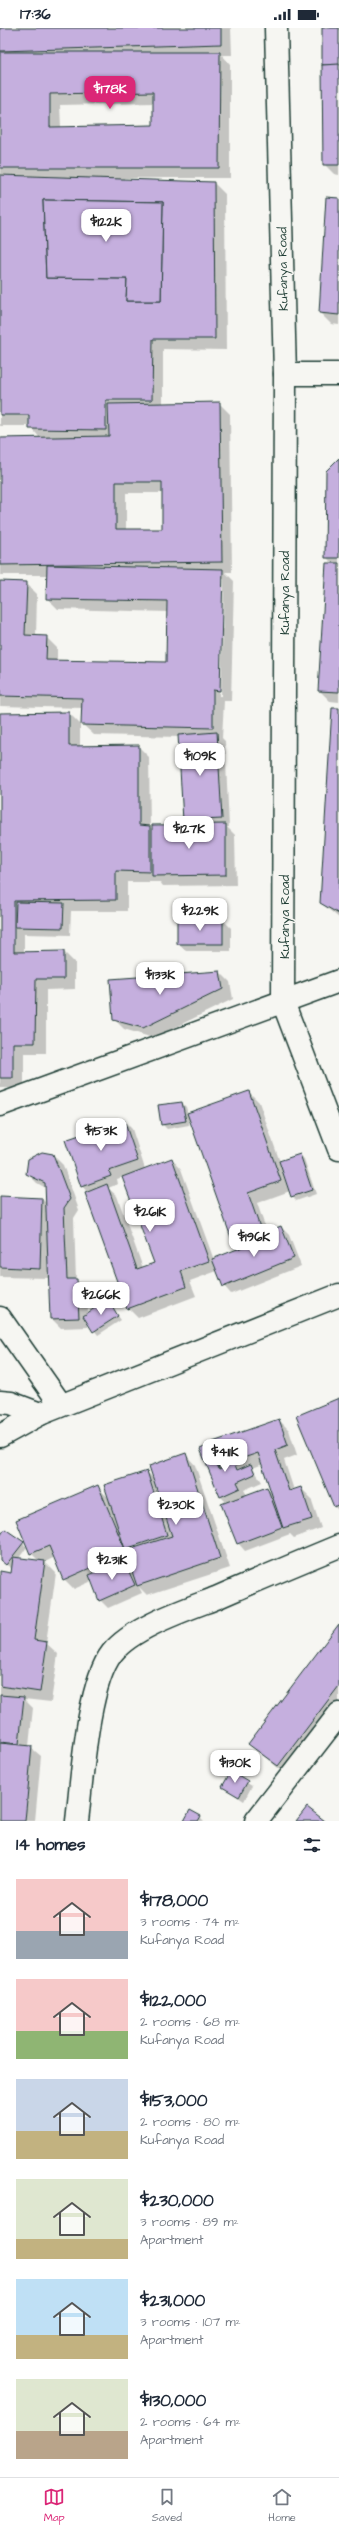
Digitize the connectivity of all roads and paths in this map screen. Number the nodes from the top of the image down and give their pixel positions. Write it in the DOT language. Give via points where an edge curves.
graph roads {
  1 [pos="276,28"];
  2 [pos="285,374"];
  3 [pos="339,374"];
  4 [pos="339,981"];
  5 [pos="283,1002"];
  6 [pos="0,1105"];
  7 [pos="339,1149"];
  8 [pos="339,1295"];
  9 [pos="0,1318"];
  10 [pos="0,1402"];
  11 [pos="61,1405"];
  12 [pos="40,1414"];
  13 [pos="0,1436"];
  14 [pos="339,1546"];
  15 [pos="339,1714"];
  16 [pos="77,1821"];
  17 [pos="256,1821"];
  1 -- 2 [label="street, Kufanya Road"];
  2 -- 3 [label="street"];
  2 -- 5 [label="street, Kufanya Road"];
  4 -- 5 [label="street"];
  5 -- 6 [label="street"];
  5 -- 7 [label="street, Kufanya Road"];
  8 -- 11 [label="street"];
  9 -- 11 [label="street"];
  10 -- 12 [label="street" via="12,1403"];
  11 -- 12 [label="street"];
  12 -- 13 [label="street"];
  14 -- 16 [label="street" via="186,1610 132,1636 112,1653 99,1679 86,1741"];
  15 -- 17 [label="street"];
}
